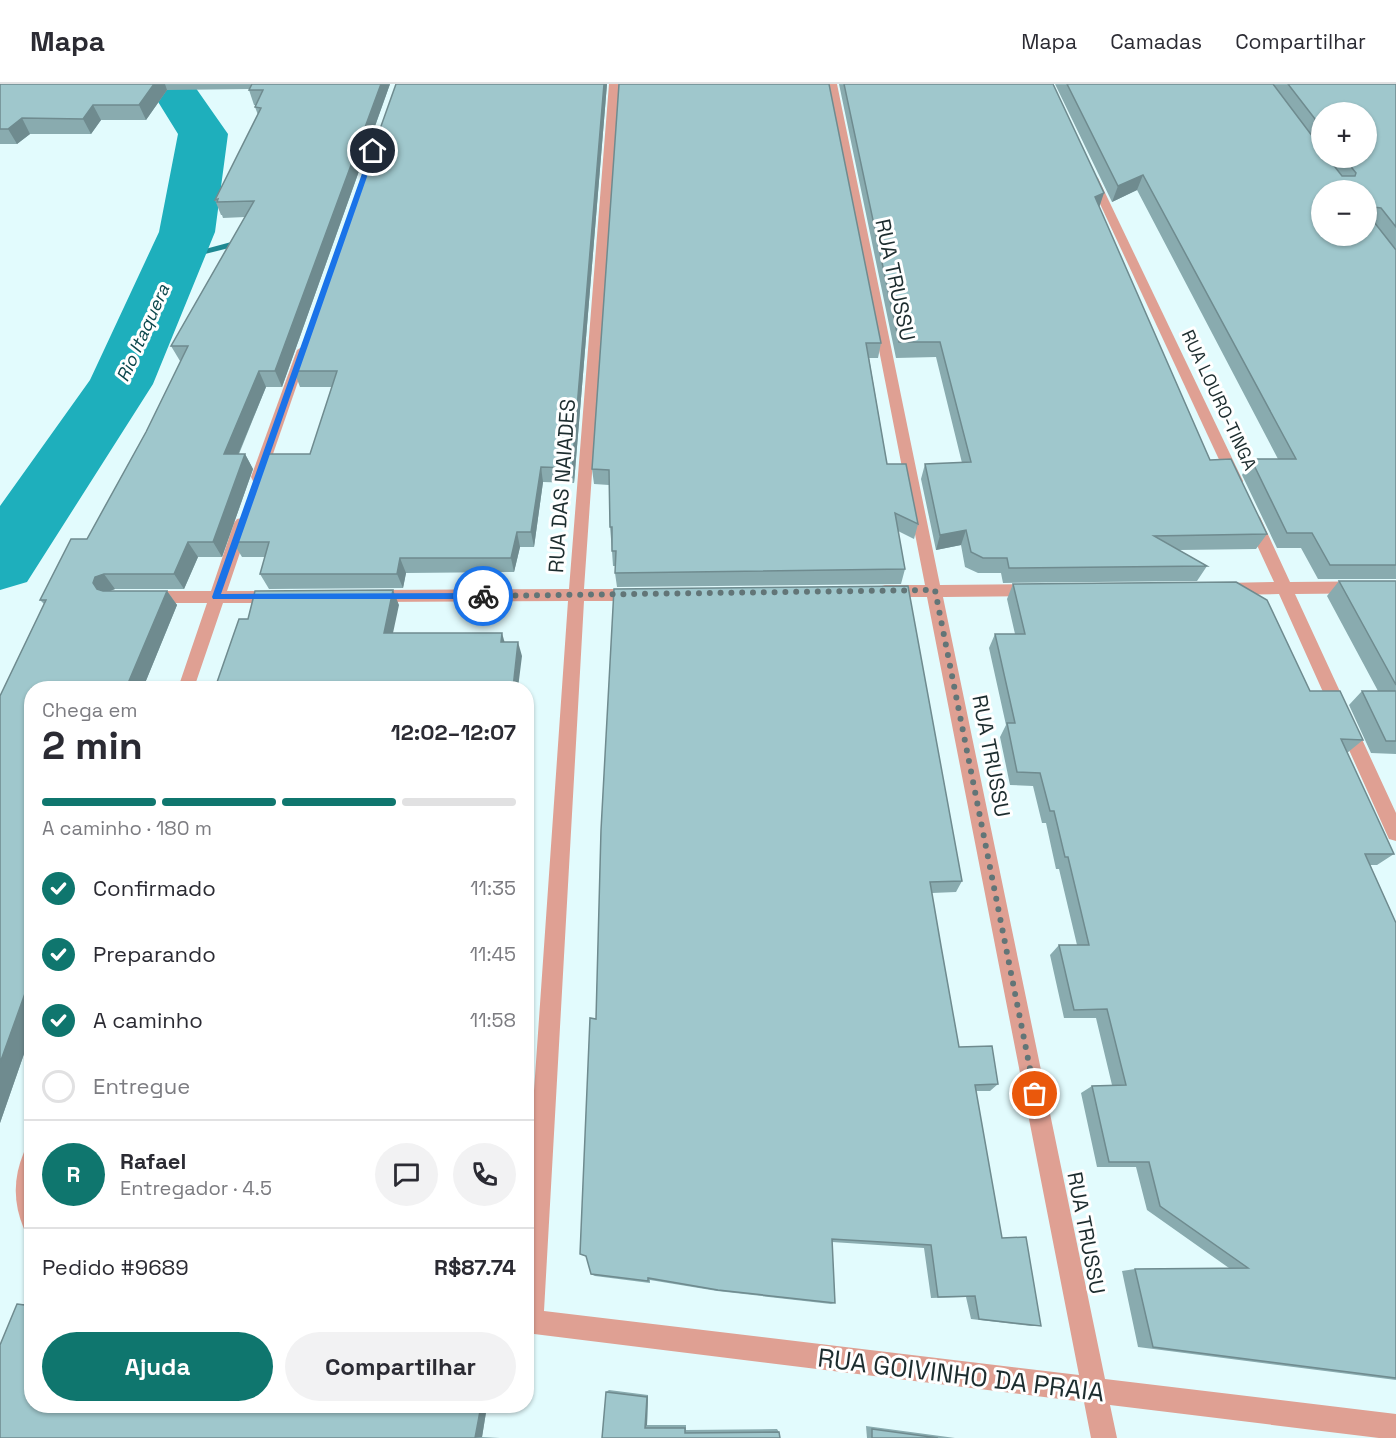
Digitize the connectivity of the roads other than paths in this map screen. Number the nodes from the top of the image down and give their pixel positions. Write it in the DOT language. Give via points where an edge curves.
graph roads {
  1 [pos="614,84"];
  2 [pos="832,84"];
  3 [pos="1087,166"];
  4 [pos="306,340"];
  5 [pos="255,485"];
  6 [pos="248,508"];
  7 [pos="1396,587"];
  8 [pos="1202,589"];
  9 [pos="1284,589"];
  10 [pos="935,590"];
  11 [pos="1051,590"];
  12 [pos="866,592"];
  13 [pos="658,595"];
  14 [pos="356,596"];
  15 [pos="576,596"];
  16 [pos="126,597"];
  17 [pos="216,597"];
  18 [pos="297,597"];
  19 [pos="188,681"];
  20 [pos="1396,833"];
  21 [pos="534,1245"];
  22 [pos="534,1323"];
  23 [pos="1094,1391"];
  24 [pos="1396,1427"];
  25 [pos="1104,1438"];
  1 -- 15 [label="street, RUA DAS NAIADES"];
  2 -- 10 [label="street, RUA TRUSSU"];
  3 -- 9 [label="street, RUA LOURO-TINGA"];
  4 -- 5 [label="street"];
  6 -- 17 [label="street"];
  7 -- 9 [label="street"];
  8 -- 9 [label="street"];
  9 -- 20 [label="street, RUA LOURO-TINGA"];
  10 -- 11 [label="street"];
  10 -- 12 [label="street"];
  10 -- 23 [label="street, RUA TRUSSU"];
  13 -- 15 [label="street"];
  14 -- 15 [label="street"];
  15 -- 21 [label="street, RUA DAS NAIADES"];
  16 -- 17 [label="street"];
  17 -- 18 [label="street"];
  17 -- 19 [label="street"];
  22 -- 23 [label="street, RUA GOIVINHO DA PRAIA"];
  23 -- 24 [label="street, RUA GOIVINHO DA PRAIA"];
  23 -- 25 [label="street, RUA TRUSSU"];
}
